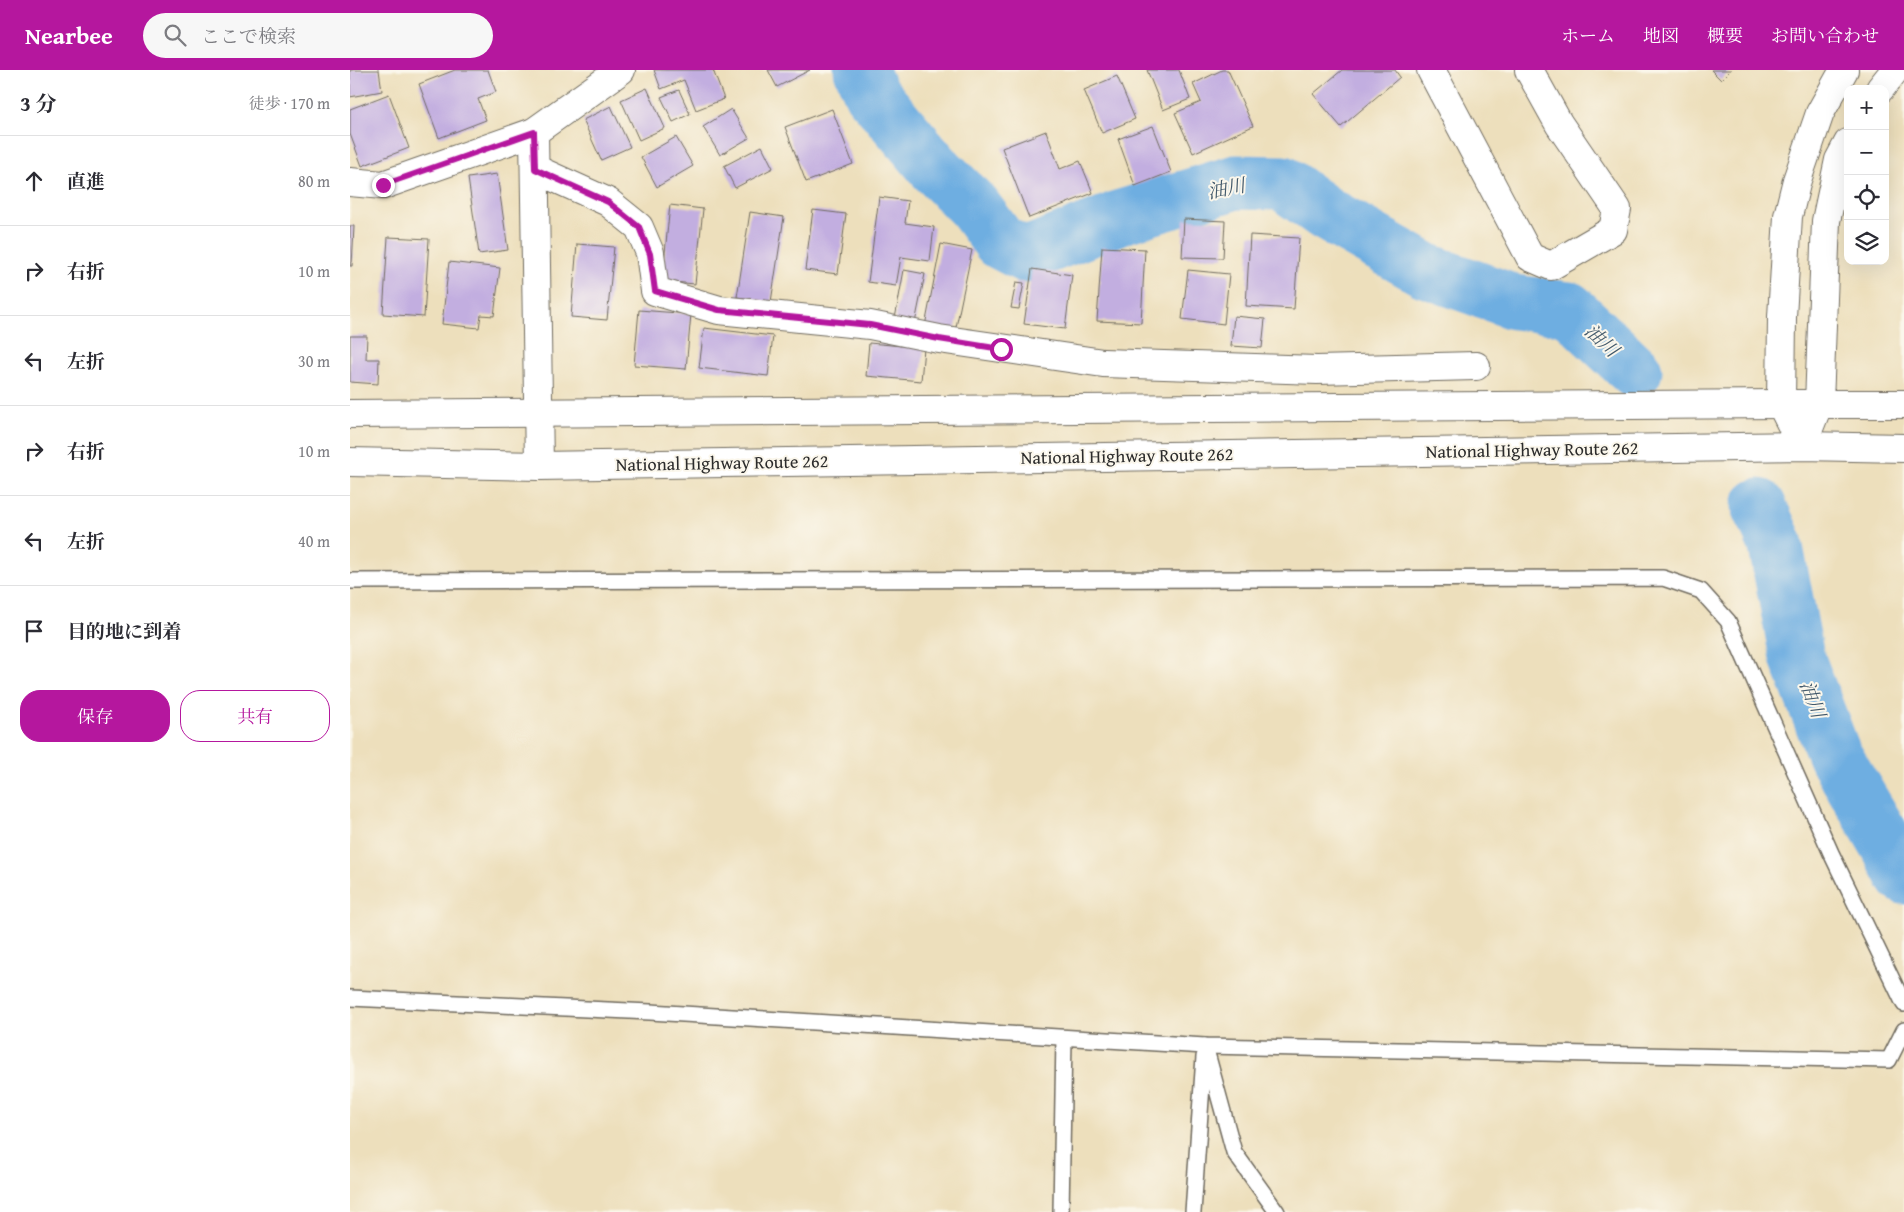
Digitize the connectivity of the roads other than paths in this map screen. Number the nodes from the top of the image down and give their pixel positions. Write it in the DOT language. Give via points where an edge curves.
graph roads {
  1 [pos="621,70"];
  2 [pos="1431,70"];
  3 [pos="1529,70"];
  4 [pos="1844,70"];
  5 [pos="1895,70"];
  6 [pos="1883,85"];
  7 [pos="534,132"];
  8 [pos="1844,151"];
  9 [pos="535,169"];
  10 [pos="350,182"];
  11 [pos="1476,366"];
  12 [pos="1819,403"];
  13 [pos="1781,404"];
  14 [pos="1904,404"];
  15 [pos="539,412"];
  16 [pos="350,414"];
  17 [pos="1802,446"];
  18 [pos="1904,448"];
  19 [pos="350,462"];
  20 [pos="539,466"];
  21 [pos="350,581"];
  22 [pos="350,998"];
  23 [pos="1904,1004"];
  24 [pos="1904,1030"];
  25 [pos="1064,1038"];
  26 [pos="1205,1046"];
  27 [pos="1061,1212"];
  28 [pos="1193,1212"];
  29 [pos="1277,1212"];
  1 -- 7 [label="main road"];
  2 -- 3 [label="main road" via="1530,257 1551,266 1613,230 1617,209 1559,124"];
  4 -- 13 [label="main road" via="1820,113 1788,216"];
  5 -- 6 [label="main road"];
  7 -- 9 [label="main road"];
  7 -- 10 [label="main road" via="383,185"];
  8 -- 12 [label="main road" via="1839,160 1826,221"];
  9 -- 11 [label="main road" via="608,202 639,227 650,254 655,291 719,310 870,325 939,339 1103,363 1317,370"];
  9 -- 15 [label="main road"];
  12 -- 13 [label="main road"];
  12 -- 14 [label="main road"];
  12 -- 17 [label="main road"];
  13 -- 15 [label="main road"];
  13 -- 17 [label="main road"];
  15 -- 16 [label="main road"];
  15 -- 20 [label="main road"];
  17 -- 18 [label="main road, National Highway Route 262"];
  17 -- 20 [label="main road, National Highway Route 262"];
  19 -- 20 [label="main road, National Highway Route 262"];
  21 -- 23 [label="lane" via="1663,578 1701,591 1728,621 1831,853"];
  22 -- 25 [label="lane" via="650,1012"];
  24 -- 26 [label="lane" via="1889,1060"];
  25 -- 26 [label="lane"];
  25 -- 27 [label="lane"];
  26 -- 28 [label="lane"];
  26 -- 29 [label="lane" via="1234,1152"];
}
